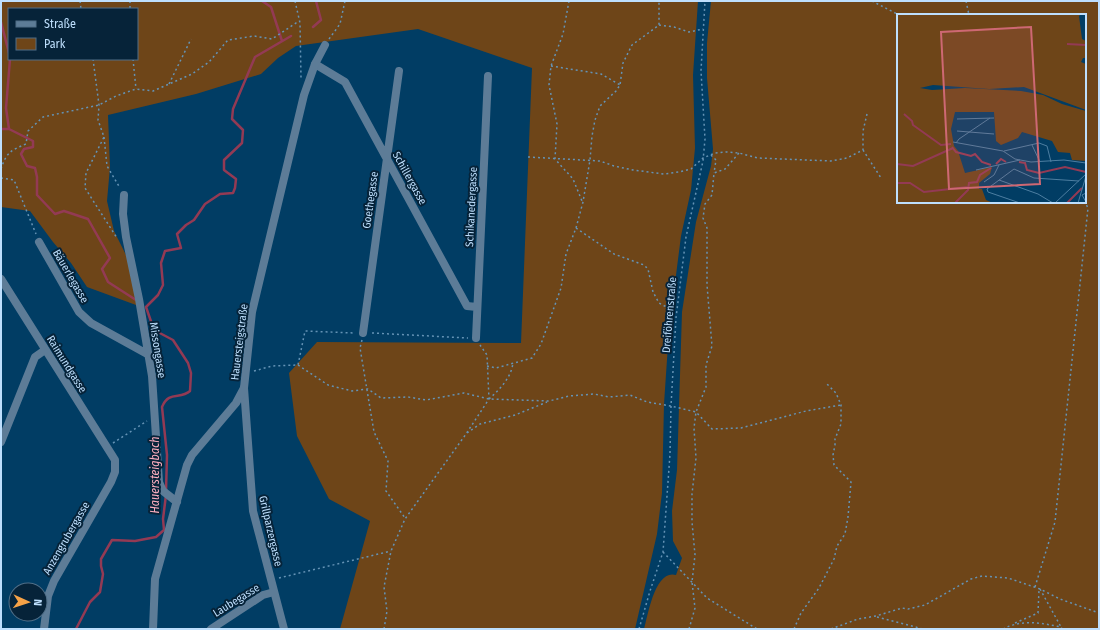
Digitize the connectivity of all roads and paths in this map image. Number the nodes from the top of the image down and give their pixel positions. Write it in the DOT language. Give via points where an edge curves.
graph roads {
  1 [pos="295,1"];
  2 [pos="345,1"];
  3 [pos="569,1"];
  4 [pos="659,1"];
  5 [pos="705,1"];
  6 [pos="872,1"];
  7 [pos="966,1"];
  8 [pos="897,14"];
  9 [pos="969,14"];
  10 [pos="299,21"];
  11 [pos="659,25"];
  12 [pos="703,29"];
  13 [pos="191,39"];
  14 [pos="325,44"];
  15 [pos="93,60"];
  16 [pos="133,60"];
  17 [pos="315,64"];
  18 [pos="551,66"];
  19 [pos="398,71"];
  20 [pos="488,76"];
  21 [pos="301,81"];
  22 [pos="169,84"];
  23 [pos="620,85"];
  24 [pos="136,89"];
  25 [pos="100,105"];
  26 [pos="867,114"];
  27 [pos="104,137"];
  28 [pos="863,150"];
  29 [pos="739,153"];
  30 [pos="710,154"];
  31 [pos="528,157"];
  32 [pos="703,158"];
  33 [pos="387,159"];
  34 [pos="555,159"];
  35 [pos="590,160"];
  36 [pos="1,169"];
  37 [pos="714,173"];
  38 [pos="1,178"];
  39 [pos="881,178"];
  40 [pos="124,195"];
  41 [pos="583,202"];
  42 [pos="1086,203"];
  43 [pos="576,228"];
  44 [pos="118,238"];
  45 [pos="39,242"];
  46 [pos="1,279"];
  47 [pos="477,307"];
  48 [pos="676,312"];
  49 [pos="364,333"];
  50 [pos="476,338"];
  51 [pos="45,350"];
  52 [pos="148,355"];
  53 [pos="513,363"];
  54 [pos="298,365"];
  55 [pos="487,366"];
  56 [pos="246,373"];
  57 [pos="826,383"];
  58 [pos="244,388"];
  59 [pos="368,389"];
  60 [pos="489,399"];
  61 [pos="549,401"];
  62 [pos="841,405"];
  63 [pos="671,406"];
  64 [pos="696,412"];
  65 [pos="154,416"];
  66 [pos="466,434"];
  67 [pos="1,442"];
  68 [pos="106,447"];
  69 [pos="115,460"];
  70 [pos="175,501"];
  71 [pos="405,519"];
  72 [pos="391,551"];
  73 [pos="663,552"];
  74 [pos="271,580"];
  75 [pos="692,582"];
  76 [pos="1035,587"];
  77 [pos="1040,589"];
  78 [pos="274,592"];
  79 [pos="1099,614"];
  80 [pos="876,616"];
  81 [pos="1013,624"];
  82 [pos="1062,628"];
  83 [pos="44,629"];
  84 [pos="153,629"];
  85 [pos="211,629"];
  86 [pos="284,629"];
  87 [pos="384,629"];
  88 [pos="639,629"];
  89 [pos="689,629"];
  90 [pos="757,629"];
  91 [pos="794,629"];
  92 [pos="831,629"];
  93 [pos="923,629"];
  94 [pos="1003,629"];
  1 -- 10 [label="path"];
  2 -- 14 [label="path" via="340,24"];
  3 -- 18 [label="path" via="563,34"];
  4 -- 11 [label="path"];
  5 -- 12 [label="path, Dreiföhrenstraße"];
  6 -- 8 [label="path"];
  7 -- 9 [label="path"];
  10 -- 21 [label="path"];
  10 -- 22 [label="path" via="272,39 254,36 228,40 209,62 192,74"];
  11 -- 12 [label="path" via="689,32"];
  11 -- 23 [label="path" via="632,45 623,63"];
  12 -- 32 [label="path, Dreiföhrenstraße"];
  13 -- 22 [label="path"];
  14 -- 17 [label="street, Hauersteigstraße"];
  15 -- 25 [label="path"];
  16 -- 24 [label="path"];
  17 -- 33 [label="street, Schillergasse" via="345,82"];
  17 -- 56 [label="street, Hauersteigstraße" via="304,95 252,312"];
  18 -- 23 [label="path" via="601,74"];
  18 -- 34 [label="path" via="549,85 557,124"];
  19 -- 33 [label="street, Goethegasse"];
  20 -- 47 [label="street, Schikanedergasse"];
  22 -- 24 [label="path" via="153,91"];
  23 -- 35 [label="path" via="600,106 592,136"];
  24 -- 25 [label="path"];
  25 -- 27 [label="path" via="98,120"];
  25 -- 36 [label="path" via="43,117 28,131 26,144 11,150"];
  26 -- 28 [label="path" via="863,131"];
  27 -- 40 [label="path" via="108,166"];
  27 -- 44 [label="path" via="86,173 85,188"];
  28 -- 29 [label="path" via="847,158 831,161 758,158"];
  28 -- 39 [label="path"];
  29 -- 30 [label="path"];
  29 -- 37 [label="path" via="725,169"];
  30 -- 32 [label="path"];
  30 -- 37 [label="path" via="716,160"];
  31 -- 34 [label="path"];
  32 -- 35 [label="path" via="691,169 664,174"];
  32 -- 48 [label="path, Dreiföhrenstraße" via="686,237"];
  33 -- 47 [label="street, Schillergasse" via="467,306"];
  33 -- 49 [label="street, Goethegasse"];
  34 -- 35 [label="path"];
  34 -- 41 [label="path" via="573,179"];
  35 -- 41 [label="path"];
  37 -- 64 [label="path" via="712,195 706,204 703,218 707,228 706,285 712,346 706,365 706,387"];
  38 -- 45 [label="path" via="14,180"];
  40 -- 52 [label="street, Missongasse" via="126,237"];
  41 -- 43 [label="path"];
  42 -- 76 [label="path" via="1088,208 1055,522"];
  43 -- 48 [label="path" via="614,254 644,265 648,269 653,292 659,302"];
  43 -- 53 [label="path" via="566,254 561,288 541,344 532,358"];
  45 -- 52 [label="street, Bäuerlegasse" via="79,312 91,323"];
  46 -- 51 [label="street, Raimundgasse"];
  47 -- 50 [label="street, Schikanedergasse"];
  48 -- 63 [label="path, Dreiföhrenstraße"];
  49 -- 50 [label="path"];
  49 -- 54 [label="path" via="305,331"];
  49 -- 59 [label="path" via="360,348"];
  50 -- 55 [label="path" via="487,355"];
  51 -- 67 [label="street" via="35,357"];
  51 -- 68 [label="street, Raimundgasse"];
  52 -- 65 [label="street, Missongasse"];
  53 -- 55 [label="path" via="496,368"];
  53 -- 60 [label="path" via="512,371 500,390"];
  54 -- 56 [label="path" via="272,366"];
  54 -- 59 [label="path" via="328,385 352,391"];
  55 -- 60 [label="path"];
  56 -- 58 [label="street, Hauersteigstraße"];
  57 -- 62 [label="path" via="836,393"];
  58 -- 70 [label="street, Hauersteigstraße" via="236,403 192,455"];
  58 -- 74 [label="street, Grillparzergasse" via="251,501"];
  59 -- 60 [label="path" via="381,398 408,397 426,400 464,393"];
  59 -- 71 [label="path" via="374,432 388,461 386,491"];
  60 -- 61 [label="path"];
  60 -- 66 [label="path"];
  61 -- 63 [label="path" via="594,394 609,397 630,395 647,402"];
  61 -- 66 [label="path" via="515,415 480,424"];
  62 -- 64 [label="path" via="741,428 712,429"];
  62 -- 91 [label="path" via="841,424 832,455 834,465 852,486 845,534 837,546 834,559 819,588 801,613"];
  63 -- 64 [label="path"];
  63 -- 73 [label="path, Dreiföhrenstraße"];
  64 -- 75 [label="path" via="696,458 692,494 695,555"];
  65 -- 68 [label="path"];
  65 -- 70 [label="street, Missongasse" via="159,482 162,492"];
  66 -- 71 [label="path"];
  68 -- 69 [label="street, Raimundgasse"];
  69 -- 83 [label="street, Anzengrubergasse" via="115,472 111,482 54,580 48,596"];
  70 -- 84 [label="street, Hauersteigstraße" via="155,579"];
  71 -- 72 [label="path"];
  72 -- 74 [label="path"];
  72 -- 87 [label="path" via="384,587 387,611"];
  73 -- 75 [label="path"];
  73 -- 88 [label="path, Dreiföhrenstraße"];
  74 -- 78 [label="street, Grillparzergasse"];
  75 -- 89 [label="path" via="695,608"];
  75 -- 90 [label="path" via="708,598"];
  76 -- 77 [label="path"];
  76 -- 80 [label="path" via="1008,578 982,576 971,579 925,605 902,608"];
  77 -- 79 [label="path"];
  77 -- 81 [label="path" via="1038,613"];
  77 -- 82 [label="path"];
  78 -- 85 [label="street, Laubegasse" via="263,595"];
  78 -- 86 [label="street, Grillparzergasse"];
  80 -- 92 [label="path" via="858,619"];
  80 -- 93 [label="path"];
  81 -- 82 [label="path" via="1038,623"];
  81 -- 94 [label="path"];
}
